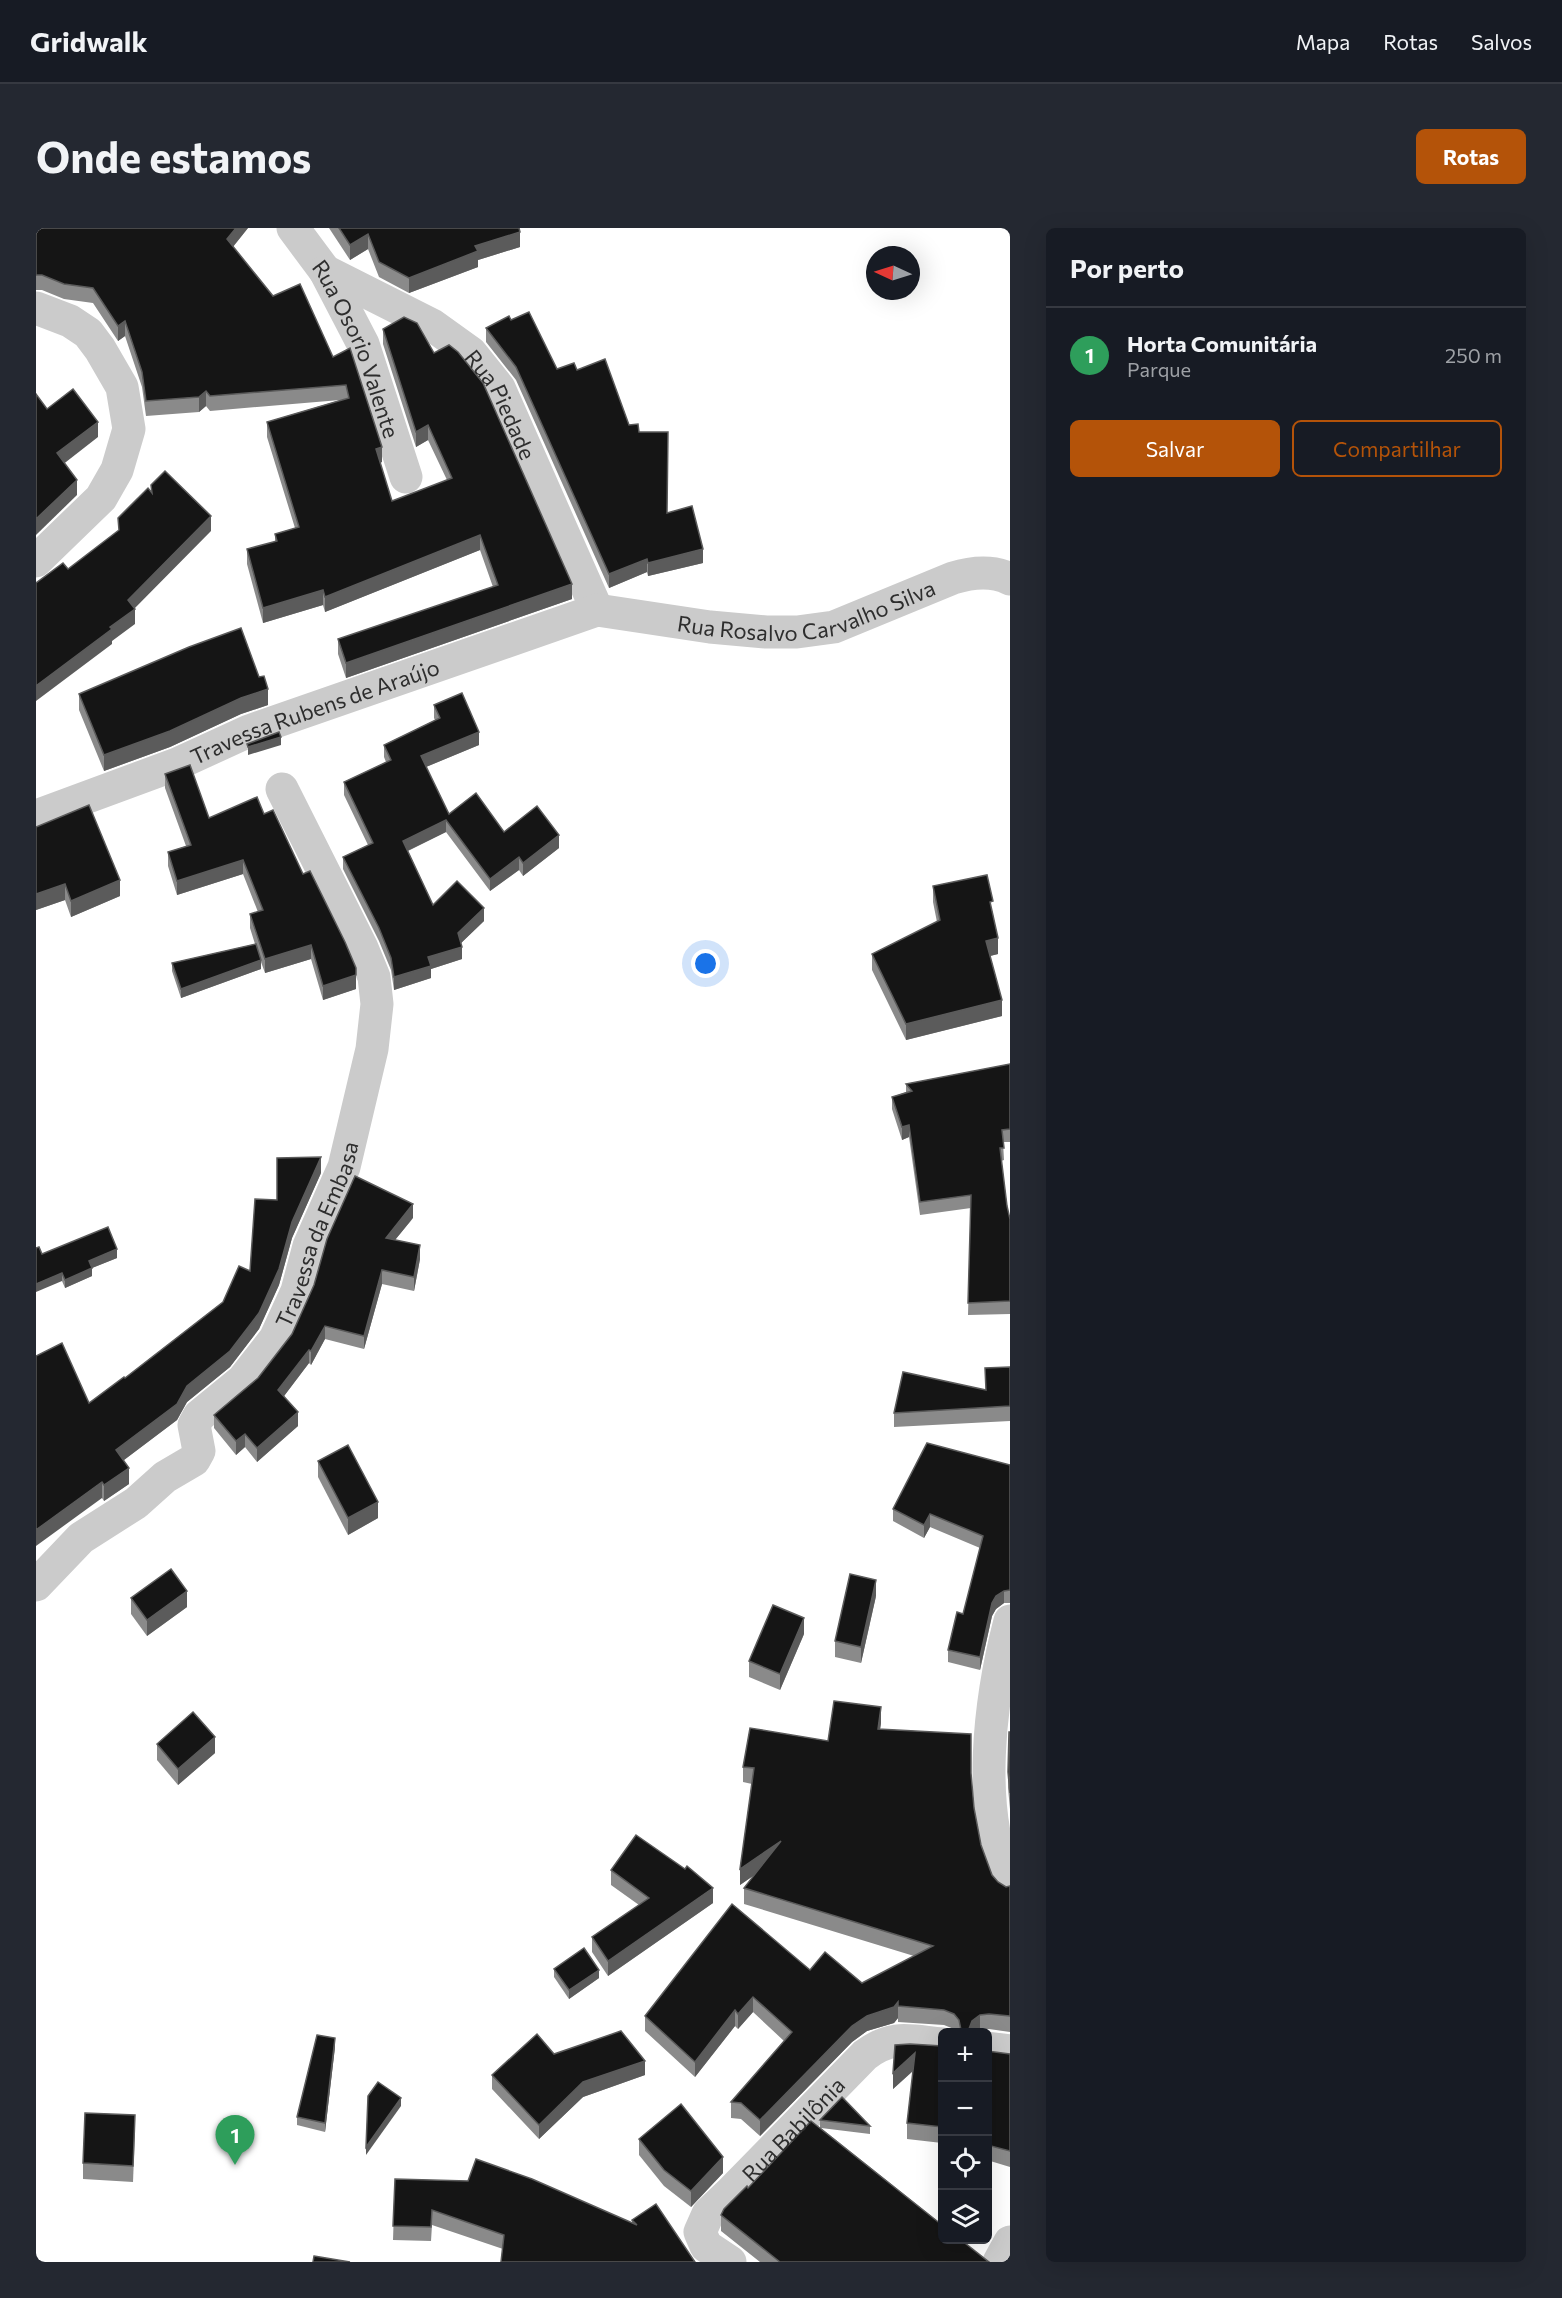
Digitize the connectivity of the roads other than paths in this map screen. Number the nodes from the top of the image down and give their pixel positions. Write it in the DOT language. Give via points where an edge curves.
graph roads {
  1 [pos="293,228"];
  2 [pos="325,272"];
  3 [pos="36,308"];
  4 [pos="406,477"];
  5 [pos="36,561"];
  6 [pos="1010,579"];
  7 [pos="597,610"];
  8 [pos="282,789"];
  9 [pos="36,816"];
  10 [pos="36,1585"];
  11 [pos="1010,1621"];
  12 [pos="1010,1884"];
  13 [pos="938,2044"];
  14 [pos="992,2049"];
  15 [pos="1010,2051"];
  16 [pos="1010,2242"];
  17 [pos="730,2262"];
  18 [pos="999,2262"];
  1 -- 2 [label="street, Rua Osorio Valente"];
  2 -- 4 [label="street, Rua Osorio Valente" via="363,344"];
  2 -- 7 [label="street, Rua Piedade" via="432,325 471,353 500,388"];
  3 -- 5 [label="street" via="70,321 88,333 122,387 129,429 117,470 101,498"];
  6 -- 7 [label="street, Rua Rosalvo Carvalho Silva" via="1000,574 969,573 834,627 797,632 710,627"];
  7 -- 9 [label="street, Travessa Rubens de Araújo" via="249,731 177,764"];
  8 -- 10 [label="street, Travessa da Embasa" via="374,977 377,1004 372,1049 344,1167 309,1245 297,1291 275,1339 243,1380 199,1416 194,1425 200,1451 194,1460 81,1538"];
  11 -- 12 [label="street" via="990,1725 991,1815 999,1862"];
  13 -- 17 [label="street, Rua Babilônia" via="900,2040 879,2044 708,2214 700,2232 706,2246"];
  14 -- 15 [label="street"];
  16 -- 18 [label="street"];
}
